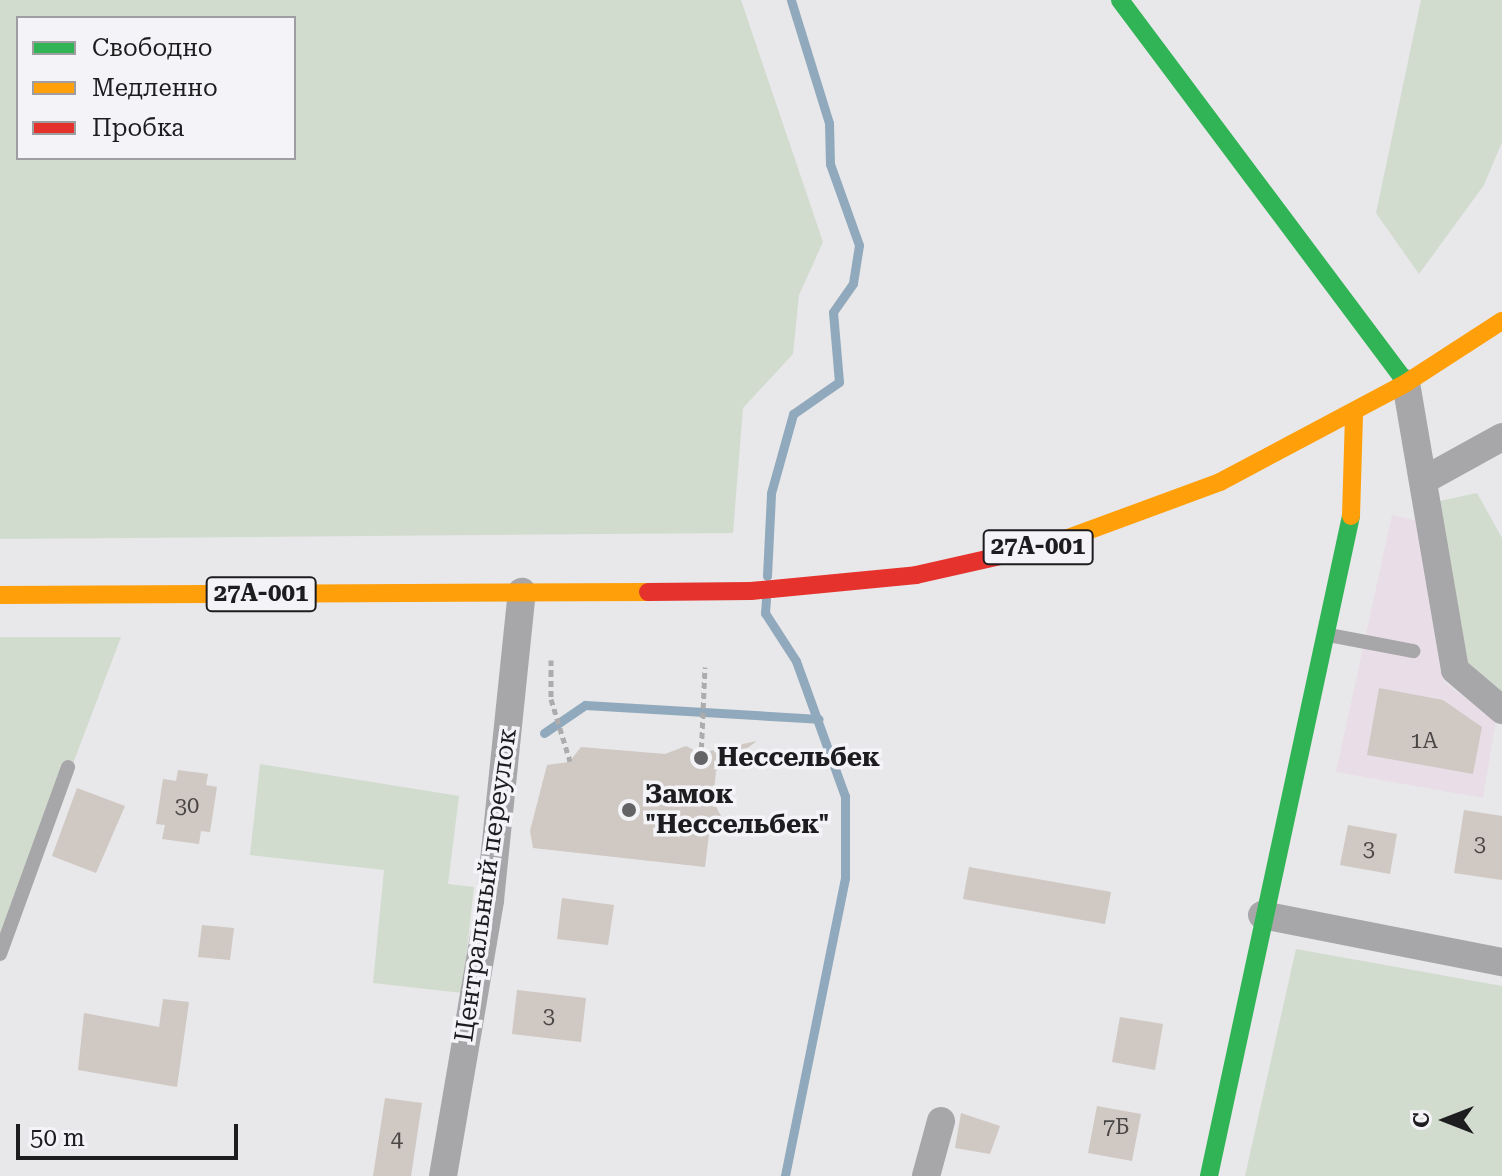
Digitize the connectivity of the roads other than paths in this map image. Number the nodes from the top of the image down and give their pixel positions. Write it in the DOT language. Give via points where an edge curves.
graph roads {
  1 [pos="1120,0"];
  2 [pos="1502,321"];
  3 [pos="1406,383"];
  4 [pos="1354,412"];
  5 [pos="1502,437"];
  6 [pos="1426,479"];
  7 [pos="522,592"];
  8 [pos="0,595"];
  9 [pos="1324,635"];
  10 [pos="1413,651"];
  11 [pos="1502,710"];
  12 [pos="68,767"];
  13 [pos="1262,915"];
  14 [pos="0,954"];
  15 [pos="1502,962"];
  16 [pos="941,1121"];
  17 [pos="443,1176"];
  18 [pos="926,1176"];
  19 [pos="1209,1176"];
  1 -- 3 [label="main road"];
  2 -- 3 [label="main road, 27А-001"];
  3 -- 4 [label="main road, 27А-001"];
  3 -- 6 [label="street"];
  4 -- 7 [label="main road, 27А-001" via="1220,482 1077,539 916,575 751,591"];
  4 -- 9 [label="main road" via="1357,488"];
  5 -- 6 [label="street"];
  6 -- 11 [label="street" via="1455,670"];
  7 -- 8 [label="main road, 27А-001"];
  7 -- 17 [label="street, Центральный переулок" via="490,900"];
  9 -- 10 [label="lane"];
  9 -- 13 [label="main road"];
  12 -- 14 [label="lane"];
  13 -- 15 [label="street"];
  13 -- 19 [label="main road"];
  16 -- 18 [label="street"];
}
